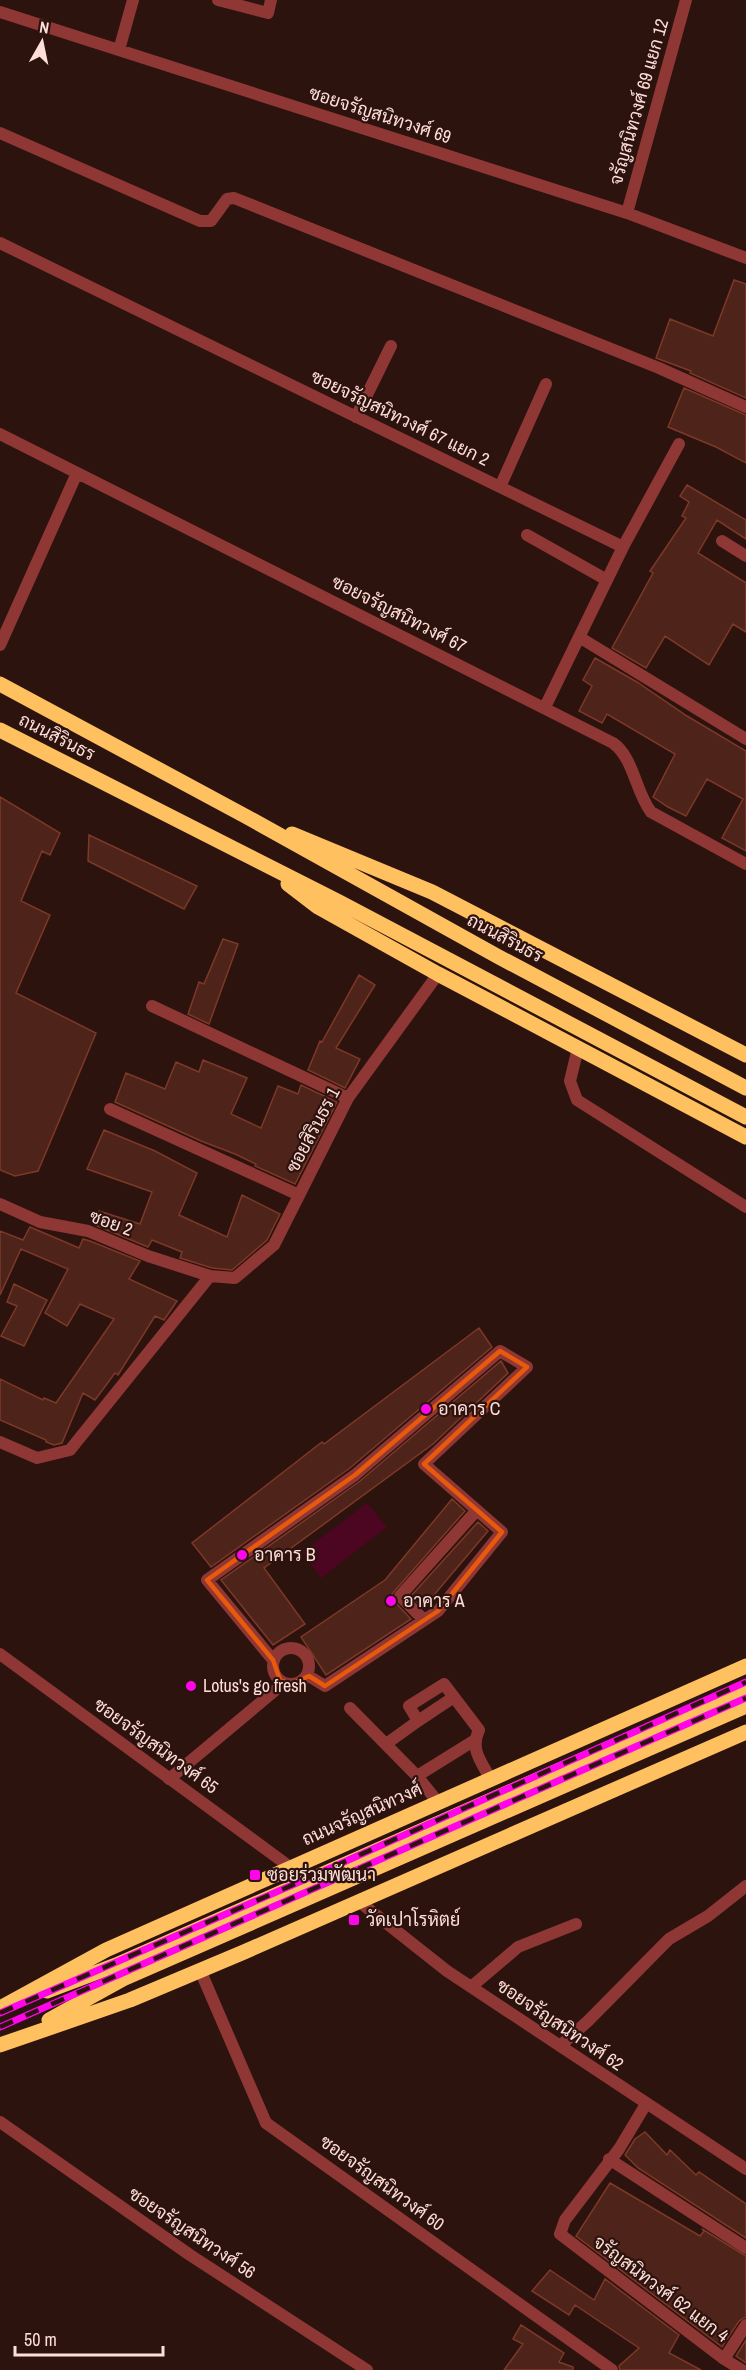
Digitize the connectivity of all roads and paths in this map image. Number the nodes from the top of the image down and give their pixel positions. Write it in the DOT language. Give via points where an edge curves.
graph roads {
  1 [pos="133,0"];
  2 [pos="218,0"];
  3 [pos="271,0"];
  4 [pos="686,0"];
  5 [pos="0,12"];
  6 [pos="119,50"];
  7 [pos="0,133"];
  8 [pos="627,213"];
  9 [pos="0,243"];
  10 [pos="746,258"];
  11 [pos="391,346"];
  12 [pos="546,384"];
  13 [pos="746,407"];
  14 [pos="357,417"];
  15 [pos="0,434"];
  16 [pos="679,444"];
  17 [pos="77,473"];
  18 [pos="500,487"];
  19 [pos="527,535"];
  20 [pos="722,541"];
  21 [pos="623,547"];
  22 [pos="746,556"];
  23 [pos="607,580"];
  24 [pos="579,637"];
  25 [pos="0,645"];
  26 [pos="0,684"];
  27 [pos="545,707"];
  28 [pos="0,730"];
  29 [pos="746,739"];
  30 [pos="247,817"];
  31 [pos="256,861"];
  32 [pos="746,864"];
  33 [pos="438,974"];
  34 [pos="152,1006"];
  35 [pos="578,1048"];
  36 [pos="746,1055"];
  37 [pos="746,1088"];
  38 [pos="348,1098"];
  39 [pos="110,1109"];
  40 [pos="746,1118"];
  41 [pos="746,1137"];
  42 [pos="300,1195"];
  43 [pos="0,1204"];
  44 [pos="746,1207"];
  45 [pos="210,1276"];
  46 [pos="0,1442"];
  47 [pos="477,1510"];
  48 [pos="424,1620"];
  49 [pos="0,1654"];
  50 [pos="273,1660"];
  51 [pos="746,1666"];
  52 [pos="307,1675"];
  53 [pos="284,1683"];
  54 [pos="746,1688"];
  55 [pos="746,1706"];
  56 [pos="350,1708"];
  57 [pos="746,1732"];
  58 [pos="475,1740"];
  59 [pos="386,1744"];
  60 [pos="417,1776"];
  61 [pos="490,1778"];
  62 [pos="169,1779"];
  63 [pos="437,1801"];
  64 [pos="290,1868"];
  65 [pos="746,1886"];
  66 [pos="361,1903"];
  67 [pos="576,1924"];
  68 [pos="200,1970"];
  69 [pos="471,1987"];
  70 [pos="0,2009"];
  71 [pos="6,2043"];
  72 [pos="560,2046"];
  73 [pos="646,2104"];
  74 [pos="0,2122"];
  75 [pos="609,2159"];
  76 [pos="744,2166"];
  77 [pos="746,2248"];
  78 [pos="746,2325"];
  79 [pos="724,2359"];
  80 [pos="367,2370"];
  81 [pos="612,2370"];
  82 [pos="742,2370"];
  1 -- 6 [label="street"];
  2 -- 3 [label="street" via="268,13"];
  4 -- 8 [label="street, จรัญสนิทวงศ์ 69 แยก 12"];
  5 -- 6 [label="street, ซอยจรัญสนิทวงศ์ 69"];
  6 -- 8 [label="street, ซอยจรัญสนิทวงศ์ 69"];
  7 -- 13 [label="street" via="200,221 211,221 226,199 234,198 659,368"];
  8 -- 10 [label="street, ซอยจรัญสนิทวงศ์ 69"];
  9 -- 14 [label="street, ซอยจรัญสนิทวงศ์ 67 แยก 2"];
  11 -- 14 [label="street"];
  12 -- 18 [label="street"];
  14 -- 18 [label="street, ซอยจรัญสนิทวงศ์ 67 แยก 2"];
  15 -- 17 [label="street, ซอยจรัญสนิทวงศ์ 67"];
  16 -- 21 [label="street"];
  17 -- 25 [label="street"];
  17 -- 27 [label="street, ซอยจรัญสนิทวงศ์ 67"];
  18 -- 21 [label="street, ซอยจรัญสนิทวงศ์ 67 แยก 2"];
  19 -- 23 [label="street"];
  20 -- 22 [label="street"];
  21 -- 23 [label="street"];
  23 -- 24 [label="street"];
  24 -- 27 [label="street"];
  24 -- 29 [label="street"];
  26 -- 30 [label="main road, ถนนสิรินธร"];
  27 -- 32 [label="street, ซอยจรัญสนิทวงศ์ 67" via="622,750 651,812"];
  28 -- 31 [label="main road, ถนนสิรินธร"];
  30 -- 36 [label="main road, ถนนสิรินธร" via="432,892"];
  30 -- 37 [label="main road, ถนนสิรินธร"];
  31 -- 33 [label="main road, ถนนสิรินธร" via="318,907"];
  31 -- 40 [label="main road, ถนนสิรินธร"];
  33 -- 35 [label="main road, ถนนสิรินธร"];
  33 -- 38 [label="street, ซอยสิรินธร 1"];
  34 -- 38 [label="street"];
  35 -- 41 [label="main road, ถนนสิรินธร"];
  35 -- 44 [label="street" via="570,1081 577,1100"];
  38 -- 42 [label="street, ซอยสิรินธร 1"];
  39 -- 42 [label="street"];
  42 -- 45 [label="street, ซอยสิรินธร 1" via="274,1245 235,1278"];
  43 -- 45 [label="street, ซอย 2" via="40,1222 88,1231"];
  45 -- 46 [label="street" via="70,1450 36,1458"];
  47 -- 48 [label="street" via="400,1596"];
  47 -- 48 [label="street" via="502,1532 438,1611"];
  47 -- 50 [label="street" via="424,1464 528,1367 500,1351 355,1475 207,1580"];
  48 -- 52 [label="street" via="325,1686"];
  49 -- 62 [label="street, ซอยจรัญสนิทวงศ์ 65"];
  50 -- 52 [label="street" via="286,1648 298,1649 307,1657"];
  50 -- 53 [label="street" via="276,1676"];
  51 -- 61 [label="main road, ถนนจรัญสนิทวงศ์"];
  52 -- 53 [label="street" via="297,1683"];
  53 -- 62 [label="street"];
  54 -- 70 [label="main road, ถนนจรัญสนิทวงศ์" via="116,1965"];
  55 -- 71 [label="main road" via="123,1979"];
  56 -- 59 [label="street"];
  57 -- 66 [label="main road"];
  58 -- 59 [label="street" via="479,1731 444,1684 409,1706 418,1721"];
  58 -- 60 [label="street"];
  58 -- 61 [label="street" via="475,1750"];
  59 -- 60 [label="street"];
  60 -- 63 [label="street"];
  61 -- 63 [label="main road, ถนนจรัญสนิทวงศ์"];
  62 -- 64 [label="street, ซอยจรัญสนิทวงศ์ 65"];
  63 -- 64 [label="main road, ถนนจรัญสนิทวงศ์"];
  64 -- 70 [label="main road, ถนนจรัญสนิทวงศ์" via="106,1950"];
  65 -- 72 [label="street" via="708,1916 669,1939"];
  66 -- 68 [label="main road"];
  66 -- 69 [label="street, ซอยจรัญสนิทวงศ์ 62"];
  67 -- 69 [label="street" via="518,1947"];
  68 -- 71 [label="main road" via="130,2000"];
  68 -- 81 [label="street, ซอยจรัญสนิทวงศ์ 60" via="266,2123"];
  69 -- 72 [label="street, ซอยจรัญสนิทวงศ์ 62"];
  72 -- 73 [label="street, ซอยจรัญสนิทวงศ์ 62"];
  73 -- 75 [label="street"];
  73 -- 76 [label="street, ซอยจรัญสนิทวงศ์ 62"];
  74 -- 80 [label="street, ซอยจรัญสนิทวงศ์ 56"];
  75 -- 77 [label="street"];
  75 -- 79 [label="street, จรัญสนิทวงศ์ 62 แยก 4" via="565,2220 560,2234"];
  78 -- 79 [label="street"];
  79 -- 82 [label="street, จรัญสนิทวงศ์ 62 แยก 4"];
}
